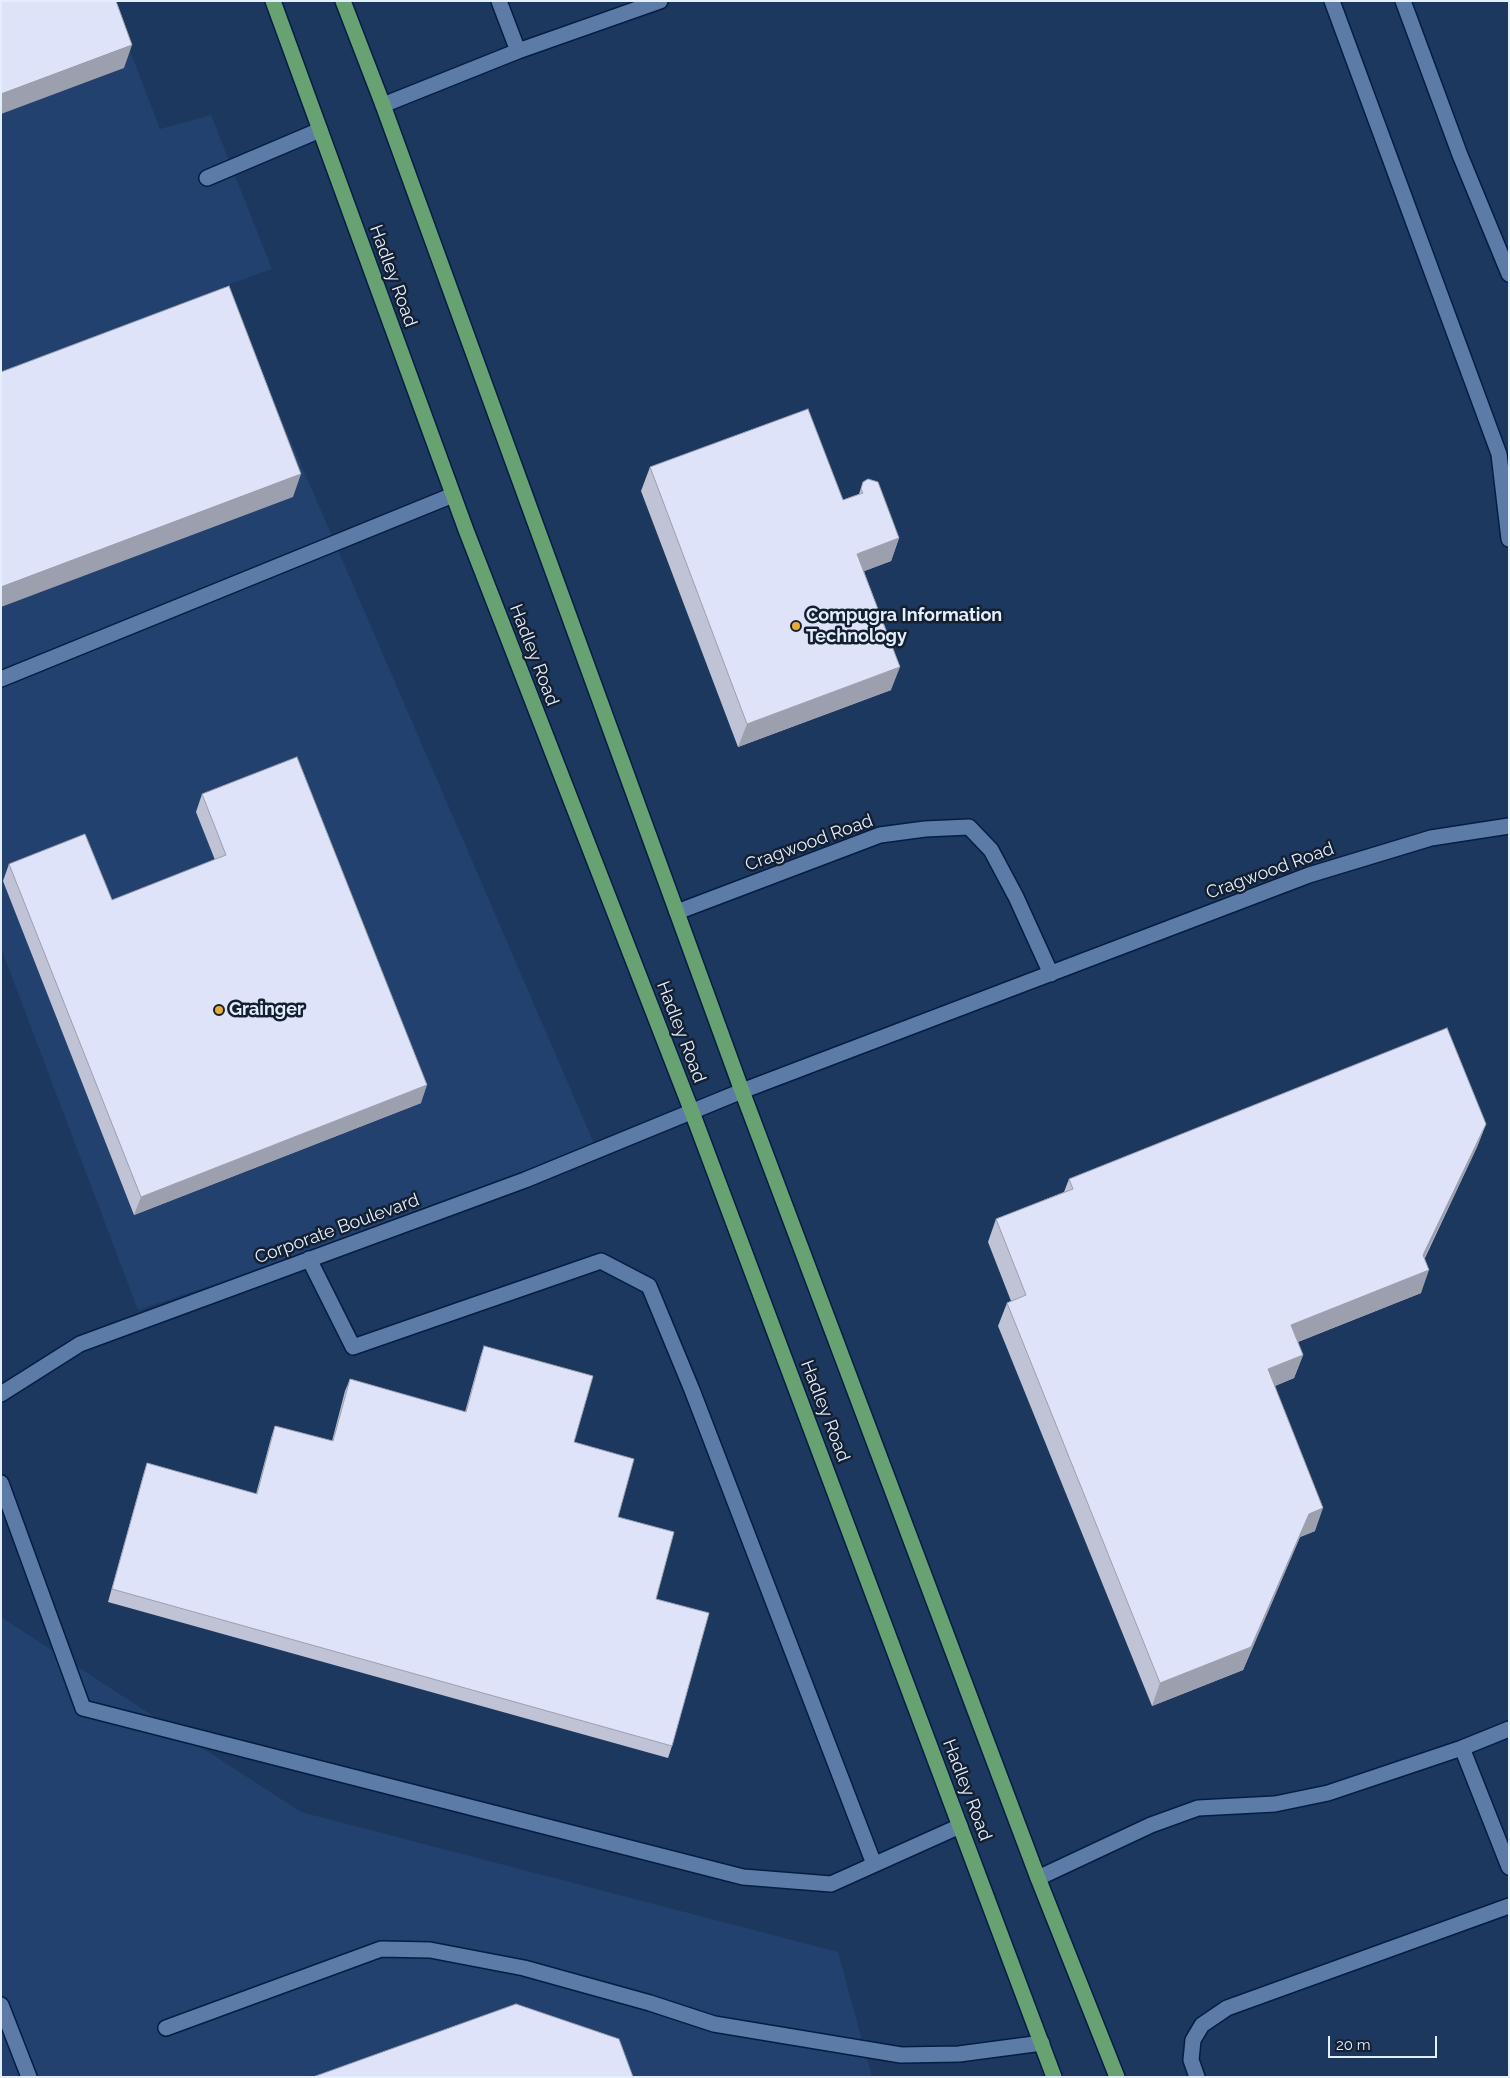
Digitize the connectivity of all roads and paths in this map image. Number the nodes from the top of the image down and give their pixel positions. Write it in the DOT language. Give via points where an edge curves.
graph roads {
  1 [pos="273,1"];
  2 [pos="343,1"];
  3 [pos="499,1"];
  4 [pos="660,1"];
  5 [pos="1332,1"];
  6 [pos="1403,1"];
  7 [pos="518,51"];
  8 [pos="383,105"];
  9 [pos="320,130"];
  10 [pos="207,178"];
  11 [pos="1509,274"];
  12 [pos="453,495"];
  13 [pos="1509,539"];
  14 [pos="1,679"];
  15 [pos="1509,826"];
  16 [pos="677,912"];
  17 [pos="1051,974"];
  18 [pos="742,1091"];
  19 [pos="692,1112"];
  20 [pos="309,1259"];
  21 [pos="1,1394"];
  22 [pos="1,1484"];
  23 [pos="1509,1729"];
  24 [pos="1462,1748"];
  25 [pos="960,1826"];
  26 [pos="874,1864"];
  27 [pos="1509,1867"];
  28 [pos="1038,1878"];
  29 [pos="1509,1906"];
  30 [pos="1,2005"];
  31 [pos="166,2028"];
  32 [pos="1042,2043"];
  33 [pos="29,2077"];
  34 [pos="1054,2077"];
  35 [pos="1117,2077"];
  36 [pos="1197,2077"];
  1 -- 9 [label="main road, Hadley Road"];
  2 -- 8 [label="main road, Hadley Road"];
  3 -- 7 [label="street"];
  4 -- 7 [label="street"];
  5 -- 13 [label="street" via="1499,454"];
  6 -- 11 [label="street" via="1460,155"];
  7 -- 8 [label="street"];
  8 -- 16 [label="main road, Hadley Road"];
  9 -- 10 [label="street"];
  9 -- 12 [label="main road, Hadley Road"];
  12 -- 14 [label="street"];
  12 -- 19 [label="main road, Hadley Road"];
  15 -- 17 [label="street, Cragwood Road" via="1431,838 1310,875"];
  16 -- 17 [label="street, Cragwood Road" via="880,835 969,827 991,850"];
  16 -- 18 [label="main road, Hadley Road"];
  17 -- 18 [label="street, Cragwood Road"];
  18 -- 19 [label="street, Cragwood Road"];
  18 -- 28 [label="main road, Hadley Road"];
  19 -- 20 [label="street, Corporate Boulevard" via="526,1180"];
  19 -- 25 [label="main road, Hadley Road"];
  20 -- 21 [label="street, Corporate Boulevard" via="80,1344"];
  20 -- 26 [label="street" via="354,1347 601,1260 649,1286"];
  22 -- 26 [label="street" via="83,1708 743,1877 831,1884"];
  23 -- 24 [label="street"];
  24 -- 27 [label="street"];
  24 -- 28 [label="street" via="1328,1793 1276,1804 1198,1808 1151,1825"];
  25 -- 26 [label="street"];
  25 -- 32 [label="main road, Hadley Road"];
  28 -- 35 [label="main road, Hadley Road"];
  29 -- 36 [label="street" via="1227,2008 1202,2025 1193,2040 1191,2060"];
  30 -- 33 [label="street"];
  31 -- 32 [label="street" via="380,1949 430,1950 524,1968 714,2024 901,2055 959,2054"];
  32 -- 34 [label="main road, Hadley Road"];
}
